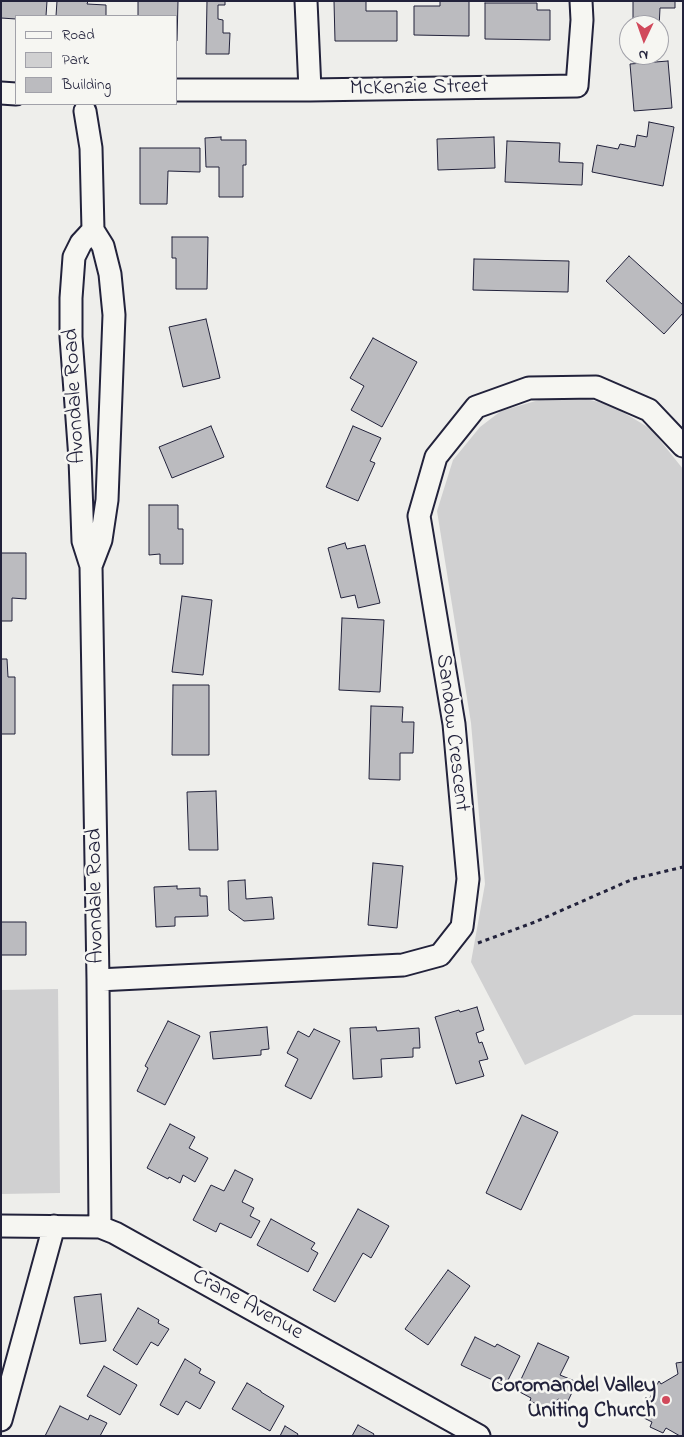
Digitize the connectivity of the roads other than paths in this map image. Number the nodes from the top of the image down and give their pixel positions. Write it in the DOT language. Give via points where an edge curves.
graph roads {
  1 [pos="306,1"];
  2 [pos="581,1"];
  3 [pos="178,90"];
  4 [pos="310,90"];
  5 [pos="1,94"];
  6 [pos="15,94"];
  7 [pos="85,106"];
  8 [pos="92,230"];
  9 [pos="683,446"];
  10 [pos="91,566"];
  11 [pos="98,980"];
  12 [pos="1,1226"];
  13 [pos="54,1226"];
  14 [pos="100,1227"];
  15 [pos="1,1420"];
  16 [pos="479,1436"];
  1 -- 4 [label="street"];
  2 -- 4 [label="street, McKenzie Street" via="577,86"];
  3 -- 4 [label="street, McKenzie Street"];
  5 -- 6 [label="street"];
  7 -- 8 [label="street, Avondale Road" via="92,148"];
  8 -- 10 [label="street, Avondale Road" via="103,246 110,274 114,315 107,500 101,540"];
  8 -- 10 [label="street, Avondale Road" via="74,257 71,298 83,541"];
  9 -- 11 [label="street, Sandow Crescent" via="649,410 596,387 529,388 476,408 436,457 419,516 454,724 468,879 462,927 440,955 403,965"];
  10 -- 11 [label="street, Avondale Road"];
  11 -- 14 [label="street, Avondale Road"];
  12 -- 13 [label="street, Crane Avenue"];
  13 -- 14 [label="street, Crane Avenue"];
  13 -- 15 [label="street"];
  14 -- 16 [label="street, Crane Avenue"];
}
